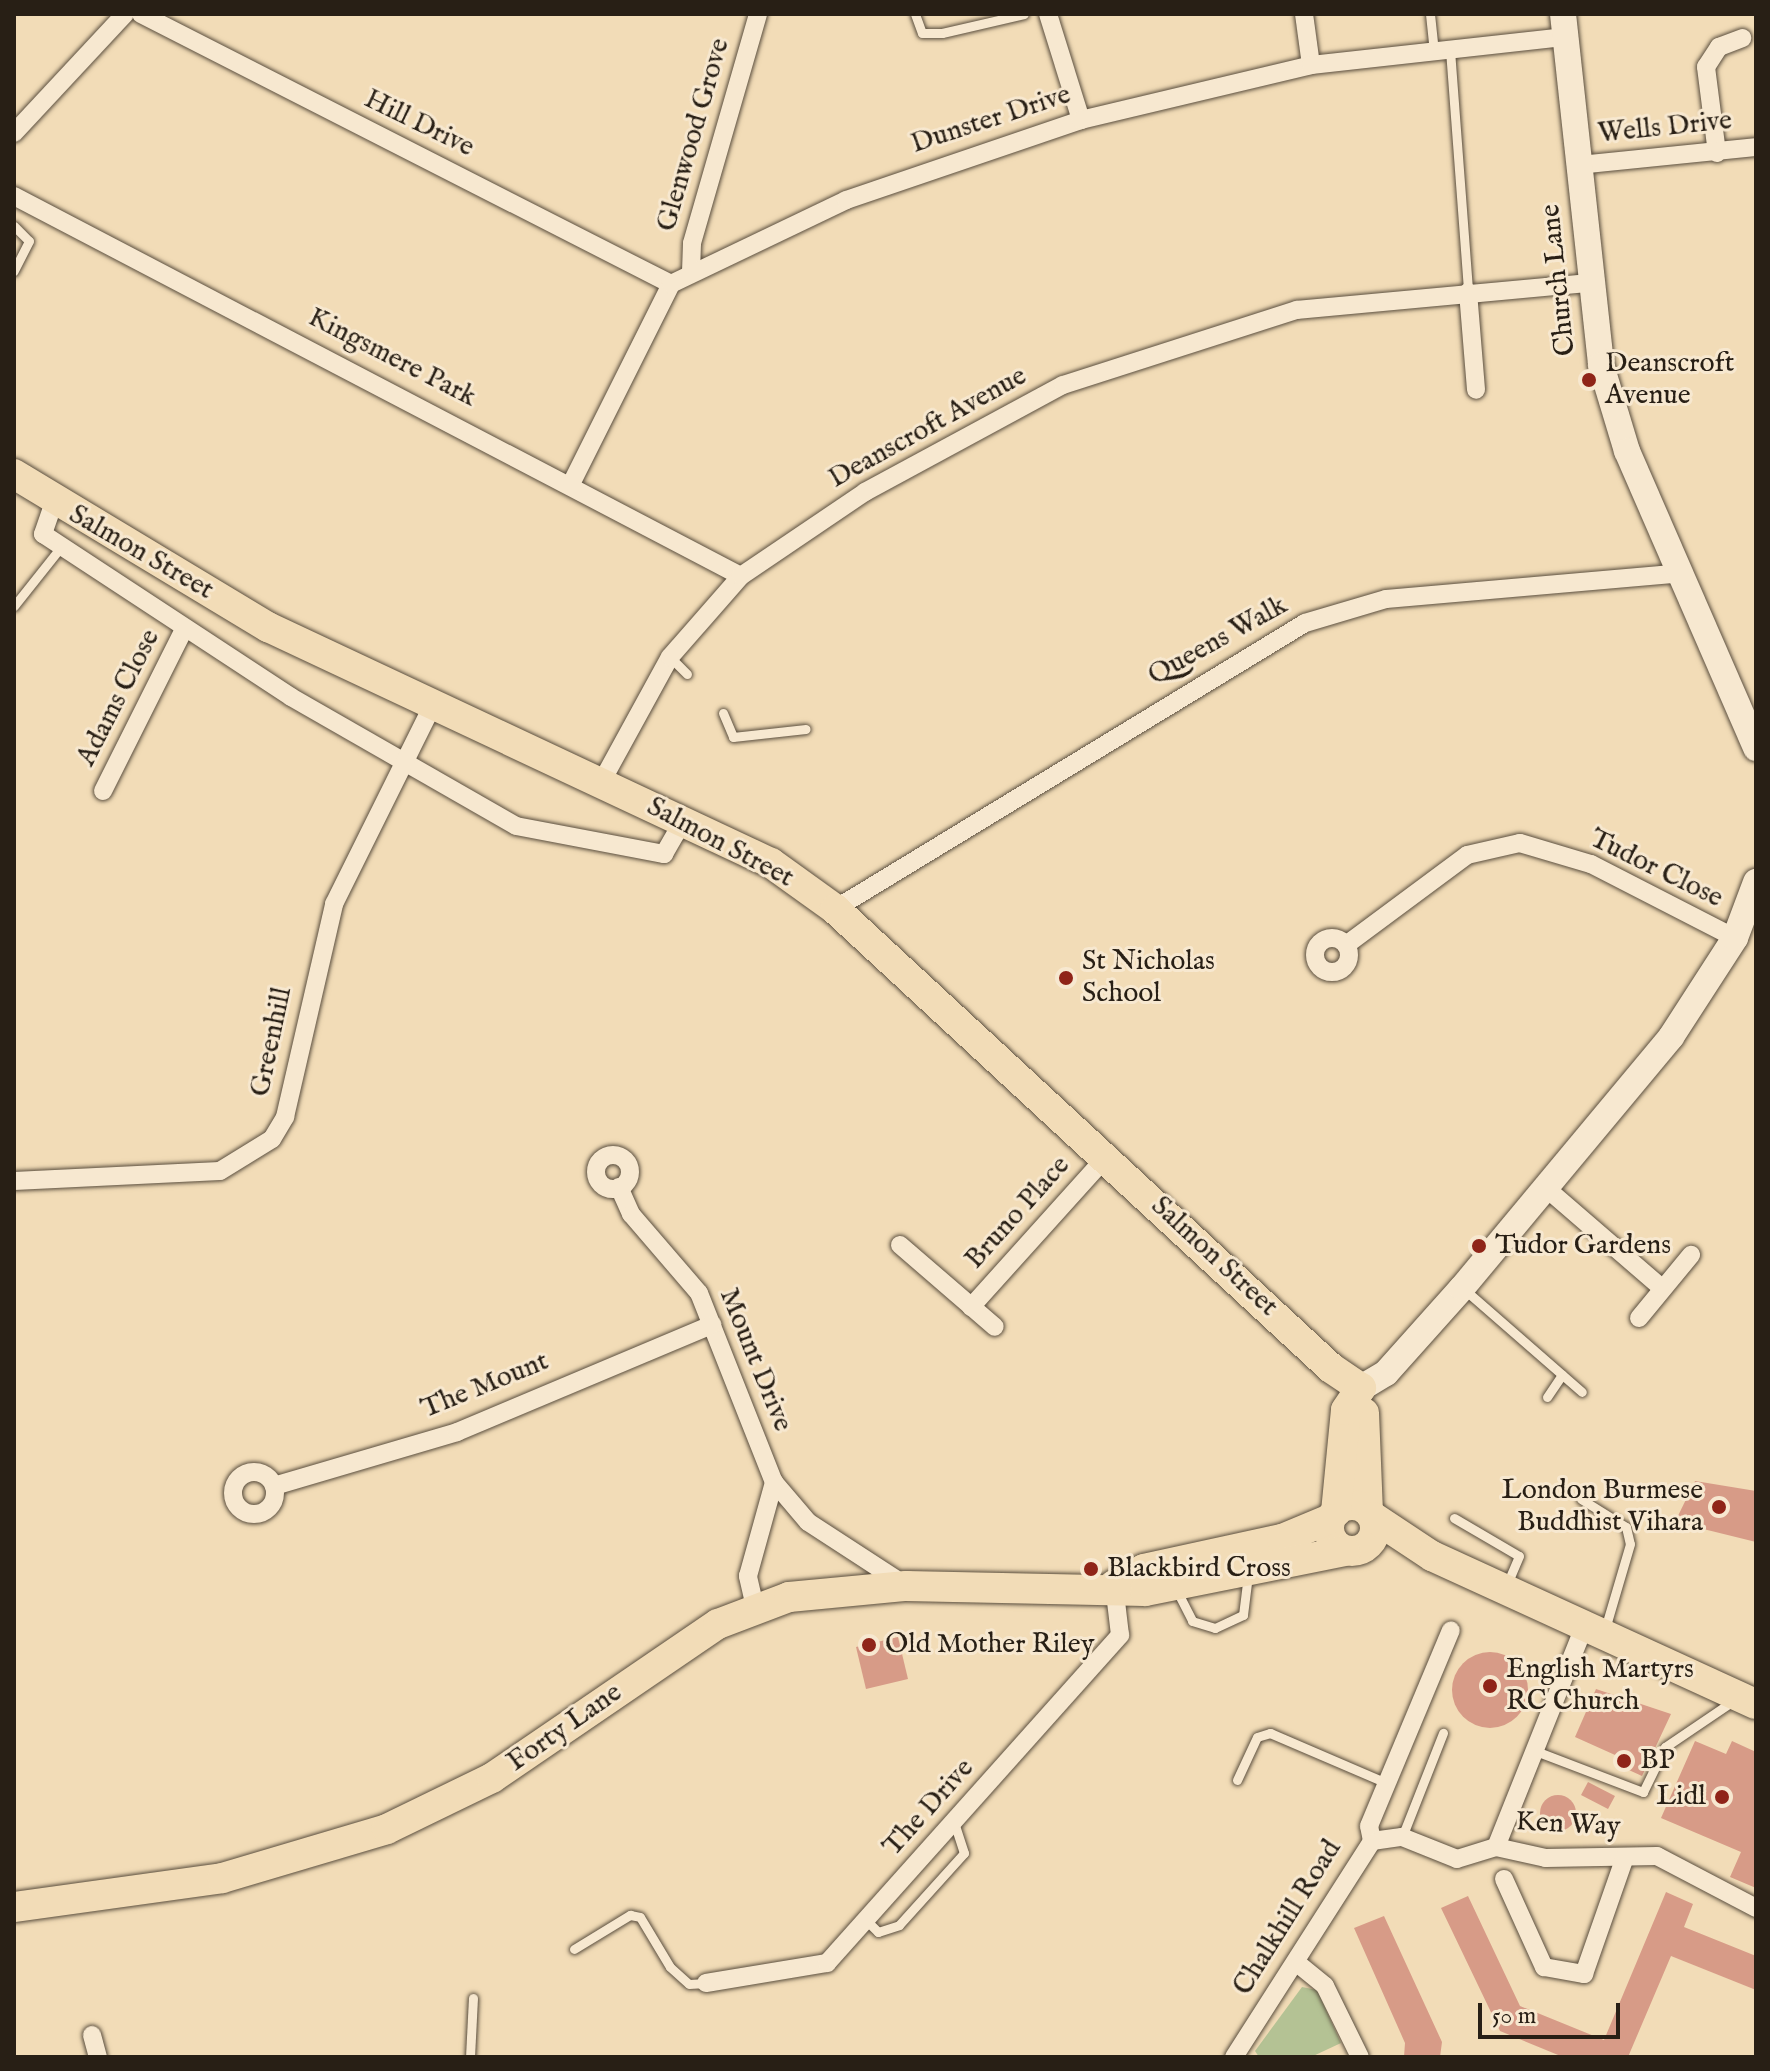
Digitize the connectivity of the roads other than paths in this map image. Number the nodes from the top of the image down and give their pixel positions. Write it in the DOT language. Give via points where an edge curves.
graph roads {
  1 [pos="125,14"];
  2 [pos="915,14"];
  3 [pos="1024,14"];
  4 [pos="1048,14"];
  5 [pos="1304,14"];
  6 [pos="1430,14"];
  7 [pos="144,15"];
  8 [pos="753,15"];
  9 [pos="1564,25"];
  10 [pos="1742,38"];
  11 [pos="1442,51"];
  12 [pos="1311,65"];
  13 [pos="1081,120"];
  14 [pos="14,133"];
  15 [pos="1756,147"];
  16 [pos="1717,153"];
  17 [pos="1579,165"];
  18 [pos="14,196"];
  19 [pos="14,226"];
  20 [pos="14,271"];
  21 [pos="691,272"];
  22 [pos="1589,283"];
  23 [pos="671,284"];
  24 [pos="1468,292"];
  25 [pos="1476,390"];
  26 [pos="14,474"];
  27 [pos="572,482"];
  28 [pos="54,502"];
  29 [pos="63,544"];
  30 [pos="1681,573"];
  31 [pos="741,576"];
  32 [pos="14,606"];
  33 [pos="184,629"];
  34 [pos="670,657"];
  35 [pos="687,674"];
  36 [pos="431,709"];
  37 [pos="723,713"];
  38 [pos="1752,720"];
  39 [pos="806,729"];
  40 [pos="1756,748"];
  41 [pos="407,763"];
  42 [pos="602,781"];
  43 [pos="103,791"];
  44 [pos="683,821"];
  45 [pos="1756,882"];
  46 [pos="835,909"];
  47 [pos="1735,938"];
  48 [pos="1346,945"];
  49 [pos="1107,1156"];
  50 [pos="14,1181"];
  51 [pos="619,1187"];
  52 [pos="1546,1188"];
  53 [pos="900,1245"];
  54 [pos="1691,1255"];
  55 [pos="1462,1288"];
  56 [pos="1662,1288"];
  57 [pos="971,1307"];
  58 [pos="1639,1318"];
  59 [pos="712,1325"];
  60 [pos="995,1327"];
  61 [pos="1562,1375"];
  62 [pos="1361,1388"];
  63 [pos="1582,1392"];
  64 [pos="1547,1397"];
  65 [pos="774,1482"];
  66 [pos="274,1486"];
  67 [pos="1581,1499"];
  68 [pos="1370,1514"];
  69 [pos="1333,1516"];
  70 [pos="1454,1518"];
  71 [pos="1355,1549"];
  72 [pos="1432,1556"];
  73 [pos="1248,1572"];
  74 [pos="1114,1585"];
  75 [pos="1174,1585"];
  76 [pos="906,1586"];
  77 [pos="1506,1587"];
  78 [pos="755,1607"];
  79 [pos="1594,1629"];
  80 [pos="1451,1630"];
  81 [pos="1748,1701"];
  82 [pos="1443,1733"];
  83 [pos="1533,1750"];
  84 [pos="1237,1780"];
  85 [pos="1389,1784"];
  86 [pos="954,1823"];
  87 [pos="1402,1837"];
  88 [pos="1372,1841"];
  89 [pos="1496,1847"];
  90 [pos="1625,1857"];
  91 [pos="1504,1879"];
  92 [pos="14,1907"];
  93 [pos="1756,1908"];
  94 [pos="866,1920"];
  95 [pos="574,1949"];
  96 [pos="1297,1963"];
  97 [pos="706,1983"];
  98 [pos="473,1998"];
  99 [pos="92,2035"];
  100 [pos="98,2057"];
  101 [pos="470,2057"];
  102 [pos="1234,2057"];
  103 [pos="1360,2057"];
  1 -- 14 [label="street"];
  2 -- 3 [label="lane" via="922,33"];
  4 -- 13 [label="street"];
  5 -- 12 [label="street"];
  6 -- 11 [label="lane"];
  7 -- 23 [label="street, Hill Drive"];
  8 -- 21 [label="street, Glenwood Grove" via="692,243"];
  9 -- 11 [label="street, Dunster Drive"];
  9 -- 17 [label="main road, Church Lane"];
  10 -- 16 [label="street" via="1719,47 1706,67"];
  11 -- 12 [label="street, Dunster Drive"];
  11 -- 24 [label="lane"];
  12 -- 13 [label="street, Dunster Drive"];
  13 -- 21 [label="street, Dunster Drive" via="846,200"];
  15 -- 16 [label="street, Wells Drive"];
  16 -- 17 [label="street, Wells Drive"];
  17 -- 22 [label="main road, Church Lane"];
  18 -- 27 [label="street, Kingsmere Park"];
  19 -- 20 [label="lane" via="29,241"];
  21 -- 23 [label="street, Dunster Drive"];
  22 -- 24 [label="street, Deanscroft Avenue"];
  22 -- 30 [label="main road, Church Lane" via="1601,365 1627,451"];
  23 -- 27 [label="street"];
  24 -- 25 [label="street"];
  24 -- 31 [label="street, Deanscroft Avenue" via="1297,310 1063,385 865,492"];
  26 -- 28 [label="main road, Salmon Street"];
  27 -- 31 [label="street, Kingsmere Park"];
  28 -- 29 [label="street, Salmon Street" via="40,531"];
  28 -- 36 [label="main road, Salmon Street" via="268,627"];
  29 -- 32 [label="lane"];
  29 -- 33 [label="street, Salmon Street"];
  30 -- 38 [label="main road, Church Lane"];
  30 -- 46 [label="street, Queens Walk" via="1386,599 1305,623"];
  31 -- 34 [label="street, Deanscroft Avenue"];
  33 -- 41 [label="street, Salmon Street"];
  33 -- 43 [label="street, Adams Close"];
  34 -- 35 [label="lane"];
  34 -- 42 [label="street, Deanscroft Avenue"];
  36 -- 41 [label="street, Greenhill"];
  36 -- 42 [label="main road, Salmon Street"];
  37 -- 39 [label="lane" via="733,737"];
  38 -- 40 [label="main road, Church Lane"];
  41 -- 44 [label="street, Salmon Street" via="516,826 664,854"];
  41 -- 50 [label="street, Greenhill" via="334,904 285,1117 272,1139 220,1171"];
  42 -- 44 [label="main road, Salmon Street"];
  44 -- 46 [label="main road, Salmon Street" via="771,863"];
  45 -- 47 [label="main road"];
  46 -- 49 [label="main road, Salmon Street"];
  47 -- 48 [label="street, Tudor Close" via="1591,864 1520,843 1467,855"];
  47 -- 52 [label="main road" via="1671,1037"];
  49 -- 57 [label="street, Bruno Place"];
  49 -- 62 [label="main road, Salmon Street" via="1331,1368"];
  51 -- 59 [label="street, Mount Drive" via="631,1214 699,1293"];
  52 -- 55 [label="main road"];
  52 -- 56 [label="street"];
  53 -- 57 [label="street, Bruno Place"];
  54 -- 56 [label="street"];
  55 -- 61 [label="lane"];
  55 -- 62 [label="main road" via="1386,1373"];
  56 -- 58 [label="street"];
  57 -- 60 [label="street, Bruno Place"];
  59 -- 65 [label="street, Mount Drive"];
  59 -- 66 [label="street, The Mount" via="457,1432"];
  61 -- 63 [label="lane"];
  61 -- 64 [label="lane"];
  62 -- 68 [label="main road"];
  62 -- 69 [label="main road" via="1346,1410"];
  65 -- 76 [label="street, Mount Drive" via="808,1522"];
  65 -- 78 [label="street" via="748,1576"];
  67 -- 79 [label="lane" via="1626,1527 1630,1544"];
  68 -- 69 [label="main road" via="1352,1505"];
  68 -- 71 [label="main road" via="1375,1534"];
  68 -- 72 [label="main road"];
  69 -- 71 [label="main road" via="1331,1537"];
  69 -- 74 [label="main road, Forty Lane" via="1282,1539 1144,1569"];
  70 -- 77 [label="lane" via="1519,1556"];
  71 -- 72 [label="main road, Forty Lane"];
  71 -- 73 [label="main road, Forty Lane"];
  72 -- 77 [label="main road"];
  73 -- 75 [label="main road, Forty Lane"];
  73 -- 75 [label="lane" via="1243,1615 1215,1628 1192,1621"];
  74 -- 75 [label="main road, Forty Lane" via="1145,1591"];
  74 -- 76 [label="main road, Forty Lane" via="1067,1592"];
  74 -- 86 [label="street, The Drive" via="1120,1635"];
  76 -- 78 [label="main road, Forty Lane" via="837,1587"];
  77 -- 79 [label="main road"];
  78 -- 92 [label="main road, Forty Lane" via="718,1624 492,1778 387,1829 222,1878"];
  79 -- 81 [label="main road"];
  79 -- 83 [label="street"];
  80 -- 85 [label="street, Chalkhill Road"];
  81 -- 83 [label="lane" via="1665,1747 1643,1792"];
  82 -- 87 [label="lane"];
  83 -- 89 [label="street"];
  84 -- 85 [label="lane" via="1257,1737 1270,1733"];
  85 -- 88 [label="street, Chalkhill Road" via="1369,1826"];
  86 -- 94 [label="street, The Drive"];
  86 -- 94 [label="lane" via="964,1853 899,1925 878,1932"];
  87 -- 88 [label="street, Ken Way"];
  87 -- 89 [label="street, Ken Way" via="1457,1859"];
  88 -- 96 [label="street, Chalkhill Road"];
  89 -- 90 [label="street, Ken Way" via="1546,1858"];
  90 -- 91 [label="street" via="1584,1974 1544,1967"];
  90 -- 93 [label="street, Ken Way" via="1657,1856"];
  94 -- 97 [label="street, The Drive" via="827,1963 807,1972"];
  95 -- 97 [label="lane" via="630,1915 640,1917 670,1967 689,1984"];
  96 -- 102 [label="street, Chalkhill Road"];
  96 -- 103 [label="street" via="1325,1986"];
  98 -- 101 [label="lane"];
  99 -- 100 [label="street"];
}
